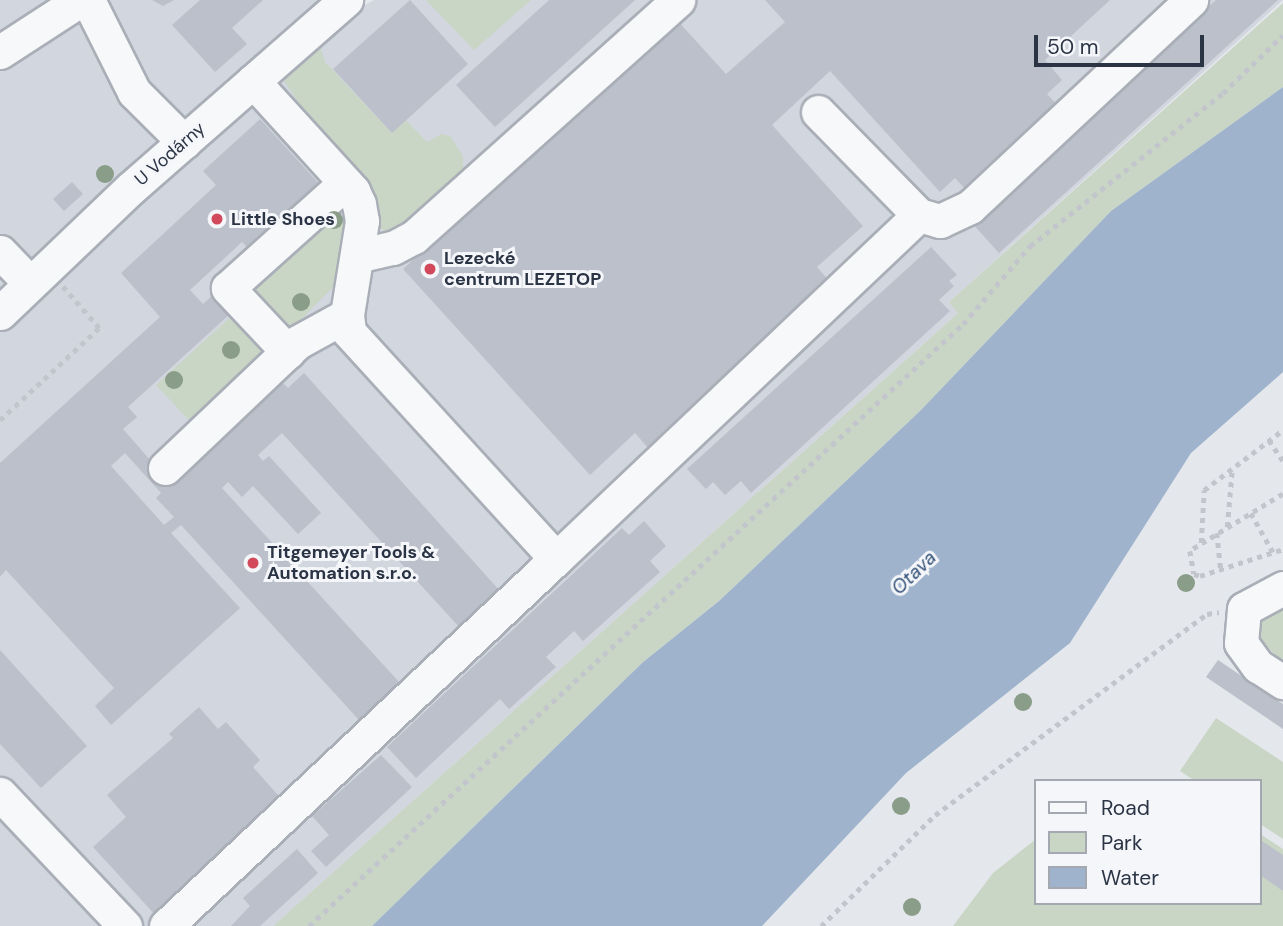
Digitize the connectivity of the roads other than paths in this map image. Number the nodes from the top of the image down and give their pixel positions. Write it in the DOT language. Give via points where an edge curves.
graph roads {
  1 [pos="80,0"];
  2 [pos="88,0"];
  3 [pos="346,0"];
  4 [pos="678,0"];
  5 [pos="1192,0"];
  6 [pos="0,52"];
  7 [pos="253,81"];
  8 [pos="818,112"];
  9 [pos="184,142"];
  10 [pos="345,183"];
  11 [pos="919,215"];
  12 [pos="0,252"];
  13 [pos="357,256"];
  14 [pos="38,275"];
  15 [pos="0,313"];
  16 [pos="347,315"];
  17 [pos="288,352"];
  18 [pos="165,468"];
  19 [pos="556,559"];
  20 [pos="1283,587"];
  21 [pos="1283,682"];
  22 [pos="0,794"];
  23 [pos="125,926"];
  24 [pos="166,926"];
  1 -- 6 [label="street"];
  2 -- 9 [label="street" via="134,92"];
  3 -- 7 [label="street, U Vodárny"];
  4 -- 13 [label="street" via="414,237 393,248"];
  5 -- 11 [label="street" via="970,207 940,221"];
  7 -- 9 [label="street, U Vodárny"];
  7 -- 10 [label="street"];
  8 -- 11 [label="street"];
  9 -- 14 [label="street, U Vodárny"];
  10 -- 13 [label="street" via="359,204 362,221"];
  10 -- 17 [label="street" via="228,288"];
  11 -- 19 [label="street"];
  12 -- 14 [label="street"];
  13 -- 16 [label="street"];
  14 -- 15 [label="street, U Vodárny"];
  16 -- 17 [label="street" via="321,326"];
  16 -- 19 [label="street" via="349,332 358,347"];
  17 -- 18 [label="street"];
  19 -- 24 [label="street"];
  20 -- 21 [label="street" via="1244,609 1241,643 1258,666"];
  22 -- 23 [label="street"];
}
